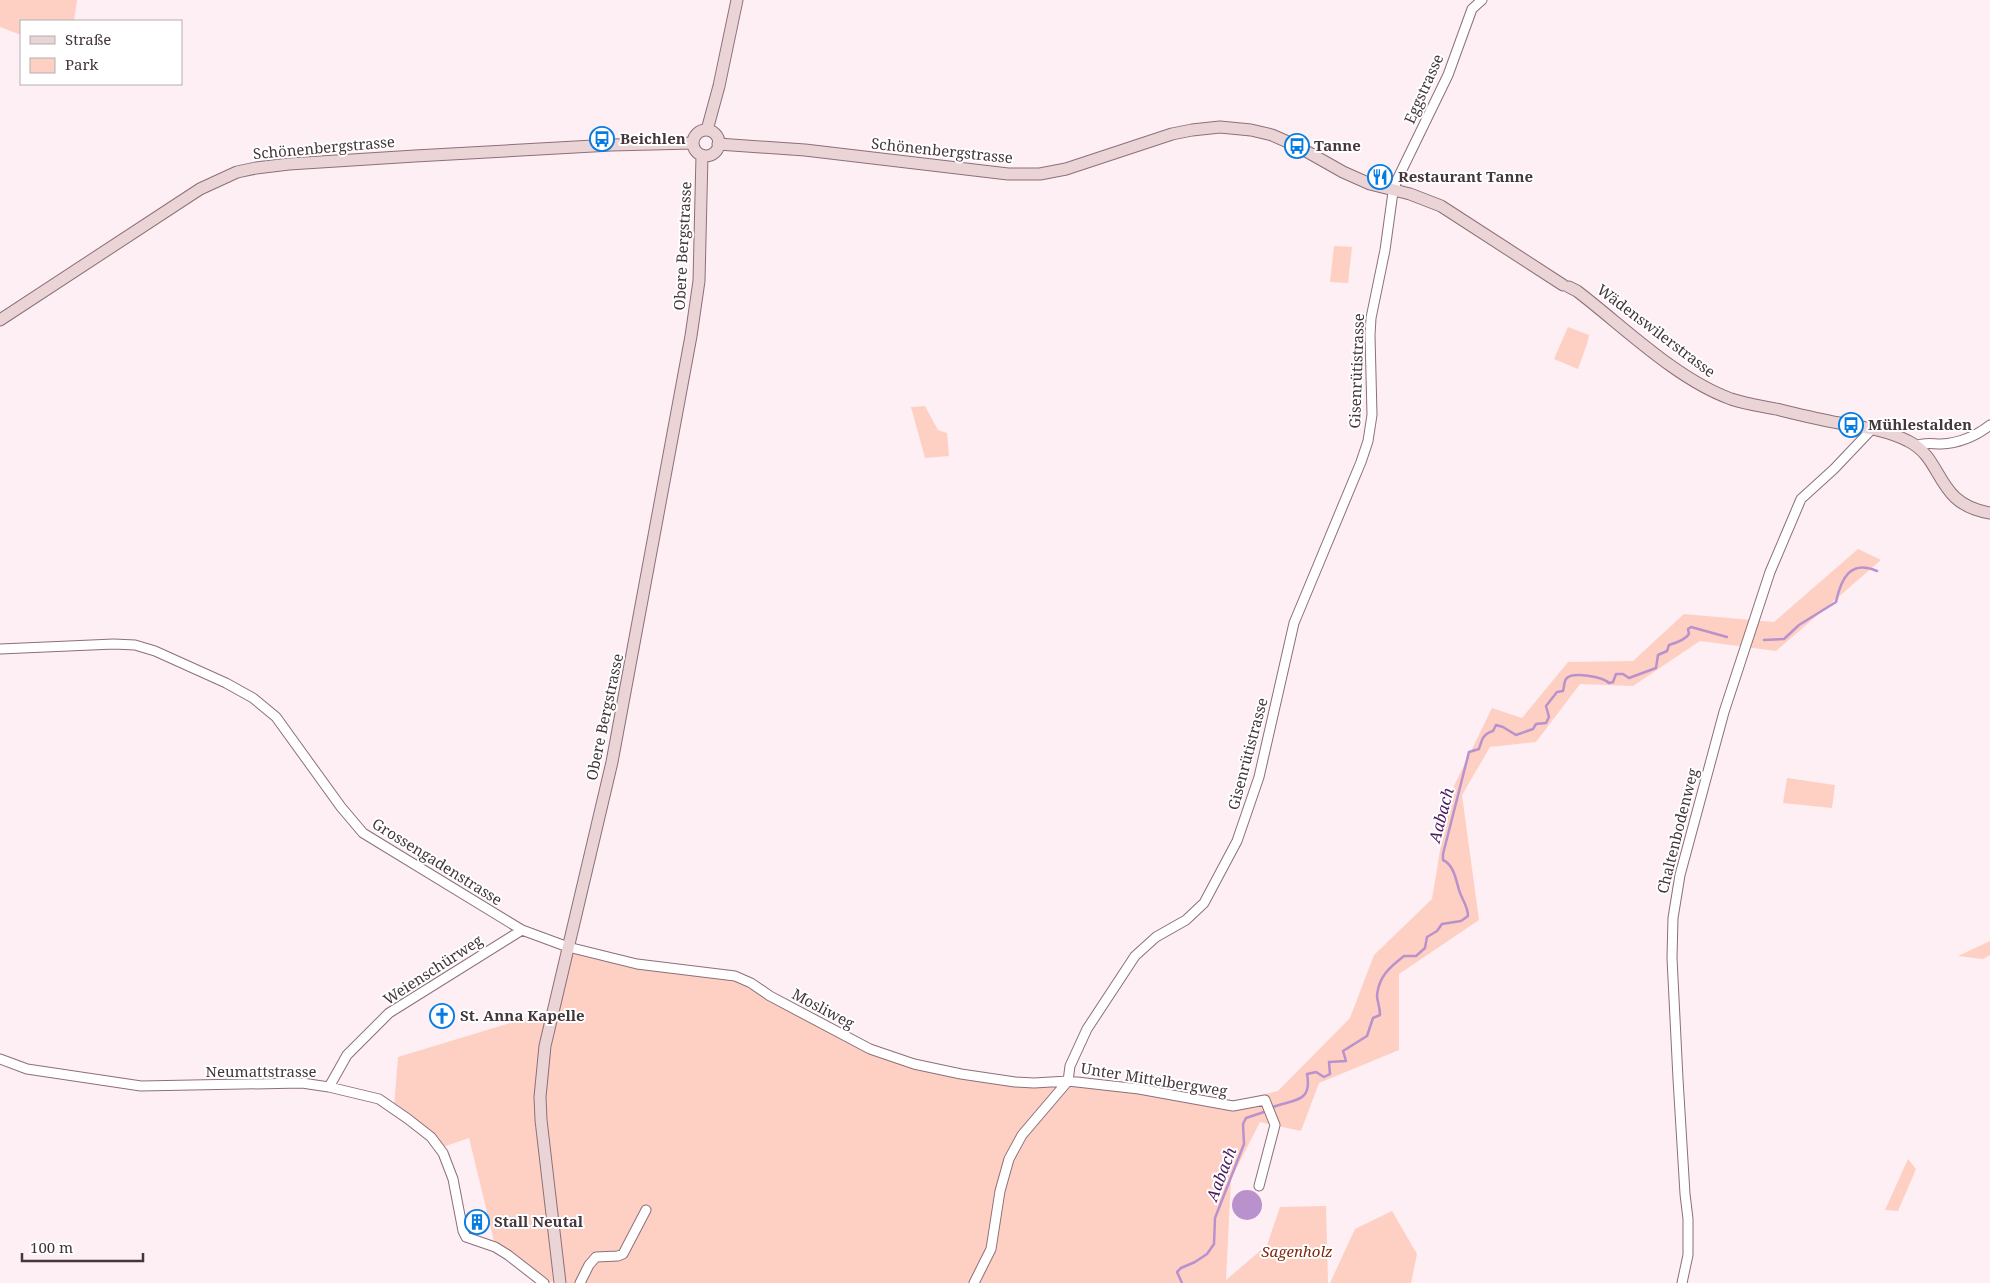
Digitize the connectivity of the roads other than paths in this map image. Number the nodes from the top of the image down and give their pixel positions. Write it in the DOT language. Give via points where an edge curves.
graph roads {
  1 [pos="737,0"];
  2 [pos="1482,0"];
  3 [pos="708,130"];
  4 [pos="1157,139"];
  5 [pos="693,143"];
  6 [pos="718,144"];
  7 [pos="702,155"];
  8 [pos="1393,192"];
  9 [pos="0,320"];
  10 [pos="1990,425"];
  11 [pos="1872,429"];
  12 [pos="1916,446"];
  13 [pos="1990,513"];
  14 [pos="0,649"];
  15 [pos="522,930"];
  16 [pos="568,948"];
  17 [pos="0,1059"];
  18 [pos="1068,1081"];
  19 [pos="329,1086"];
  20 [pos="1259,1186"];
  21 [pos="646,1210"];
  22 [pos="544,1283"];
  23 [pos="560,1283"];
  24 [pos="580,1283"];
  25 [pos="974,1283"];
  26 [pos="1682,1283"];
  1 -- 3 [label="street"];
  2 -- 8 [label="street, Eggstrasse" via="1469,15 1448,75"];
  3 -- 5 [label="street" via="697,133"];
  3 -- 6 [label="street" via="716,135"];
  4 -- 6 [label="street, Schönenbergstrasse" via="1066,169 1026,175 805,150"];
  4 -- 8 [label="street, Wädenswilerstrasse" via="1204,128 1251,130 1287,141 1356,178"];
  5 -- 7 [label="street" via="695,150"];
  5 -- 9 [label="street, Schönenbergstrasse" via="289,164 237,172 200,189"];
  6 -- 7 [label="street" via="713,153"];
  7 -- 16 [label="street, Obere Bergstrasse" via="699,281 691,336 614,752"];
  8 -- 11 [label="street, Wädenswilerstrasse" via="1410,194 1442,206 1577,291 1710,391 1754,405"];
  8 -- 18 [label="street, Gisenrütistrasse" via="1371,318 1372,415 1368,441 1294,623 1259,777 1237,841 1204,903 1186,920 1156,937 1135,956 1087,1030 1070,1066"];
  10 -- 12 [label="street" via="1957,441"];
  11 -- 12 [label="street, Wädenswilerstrasse"];
  11 -- 26 [label="street, Chaltenbodenweg" via="1801,499 1770,572 1724,712 1680,875 1673,918 1672,958 1688,1219 1688,1255"];
  12 -- 13 [label="street, Wädenswilerstrasse" via="1950,494 1976,510"];
  14 -- 15 [label="street, Grossengadenstrasse" via="135,645 226,683 253,698 276,717 363,834"];
  15 -- 16 [label="street, Grossengadenstrasse"];
  15 -- 19 [label="street, Weienschürweg" via="389,1013 347,1055"];
  16 -- 18 [label="street, Mosliweg" via="637,964 735,976 870,1049 914,1064 1015,1082"];
  16 -- 23 [label="street, Obere Bergstrasse" via="545,1046 540,1096"];
  17 -- 19 [label="street, Neumattstrasse" via="27,1069 140,1086 302,1083"];
  18 -- 20 [label="street, Unter Mittelbergweg" via="1139,1089 1233,1106 1265,1100 1275,1125"];
  18 -- 25 [label="street, Gisenrütistrasse" via="1022,1135 1009,1159 1000,1191 991,1249"];
  19 -- 22 [label="street, Neumattstrasse" via="379,1099 431,1137 443,1153 453,1179 466,1237 495,1247"];
  21 -- 24 [label="street" via="623,1254 596,1257"];
}
